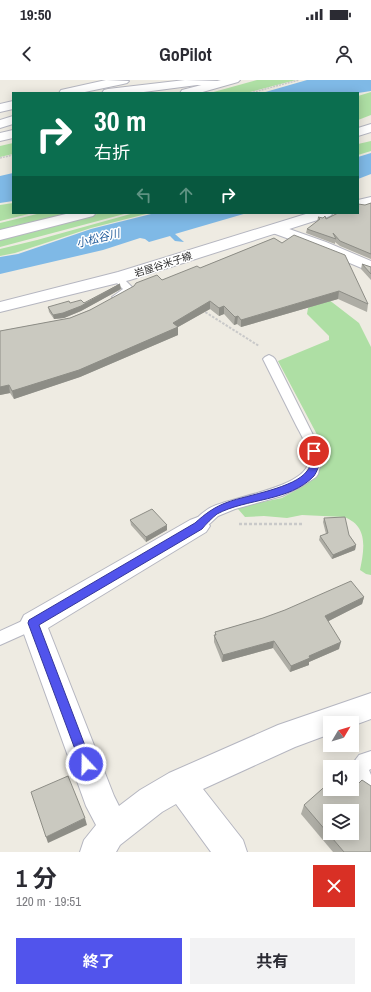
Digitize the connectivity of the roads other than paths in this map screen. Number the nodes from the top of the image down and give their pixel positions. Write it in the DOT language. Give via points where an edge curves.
graph roads {
  1 [pos="60,80"];
  2 [pos="132,80"];
  3 [pos="234,80"];
  4 [pos="218,84"];
  5 [pos="74,92"];
  6 [pos="116,92"];
  7 [pos="190,92"];
  8 [pos="12,105"];
  9 [pos="0,108"];
  10 [pos="12,120"];
  11 [pos="0,124"];
  12 [pos="371,128"];
  13 [pos="359,132"];
  14 [pos="12,134"];
  15 [pos="0,137"];
  16 [pos="371,201"];
  17 [pos="359,204"];
  18 [pos="84,214"];
  19 [pos="322,214"];
  20 [pos="275,228"];
  21 [pos="0,235"];
  22 [pos="371,267"];
  23 [pos="123,283"];
  24 [pos="141,284"];
  25 [pos="106,303"];
  26 [pos="0,307"];
  27 [pos="269,359"];
  28 [pos="198,526"];
  29 [pos="33,623"];
  30 [pos="0,638"];
  31 [pos="371,706"];
  32 [pos="371,760"];
  33 [pos="180,784"];
  34 [pos="371,788"];
  35 [pos="116,829"];
  36 [pos="96,852"];
  37 [pos="231,852"];
  1 -- 5 [label="street"];
  2 -- 5 [label="street" via="112,82"];
  3 -- 4 [label="street"];
  4 -- 6 [label="street" via="197,82"];
  4 -- 7 [label="street"];
  8 -- 9 [label="street"];
  10 -- 11 [label="street"];
  12 -- 13 [label="street"];
  14 -- 15 [label="street"];
  16 -- 17 [label="street"];
  18 -- 21 [label="street"];
  19 -- 20 [label="street, 岩屋谷米子線"];
  20 -- 22 [label="street"];
  20 -- 23 [label="street, 岩屋谷米子線"];
  23 -- 24 [label="lane"];
  23 -- 25 [label="lane" via="130,290"];
  23 -- 26 [label="street, 岩屋谷米子線"];
  27 -- 28 [label="lane" via="312,443 316,460 311,474 277,492 213,512"];
  28 -- 29 [label="street"];
  29 -- 30 [label="lane"];
  29 -- 35 [label="street" via="102,806"];
  31 -- 33 [label="street" via="288,735"];
  32 -- 34 [label="lane" via="365,761 360,768 361,777"];
  33 -- 35 [label="street" via="151,801"];
  33 -- 37 [label="street"];
  35 -- 36 [label="street" via="109,834"];
}
